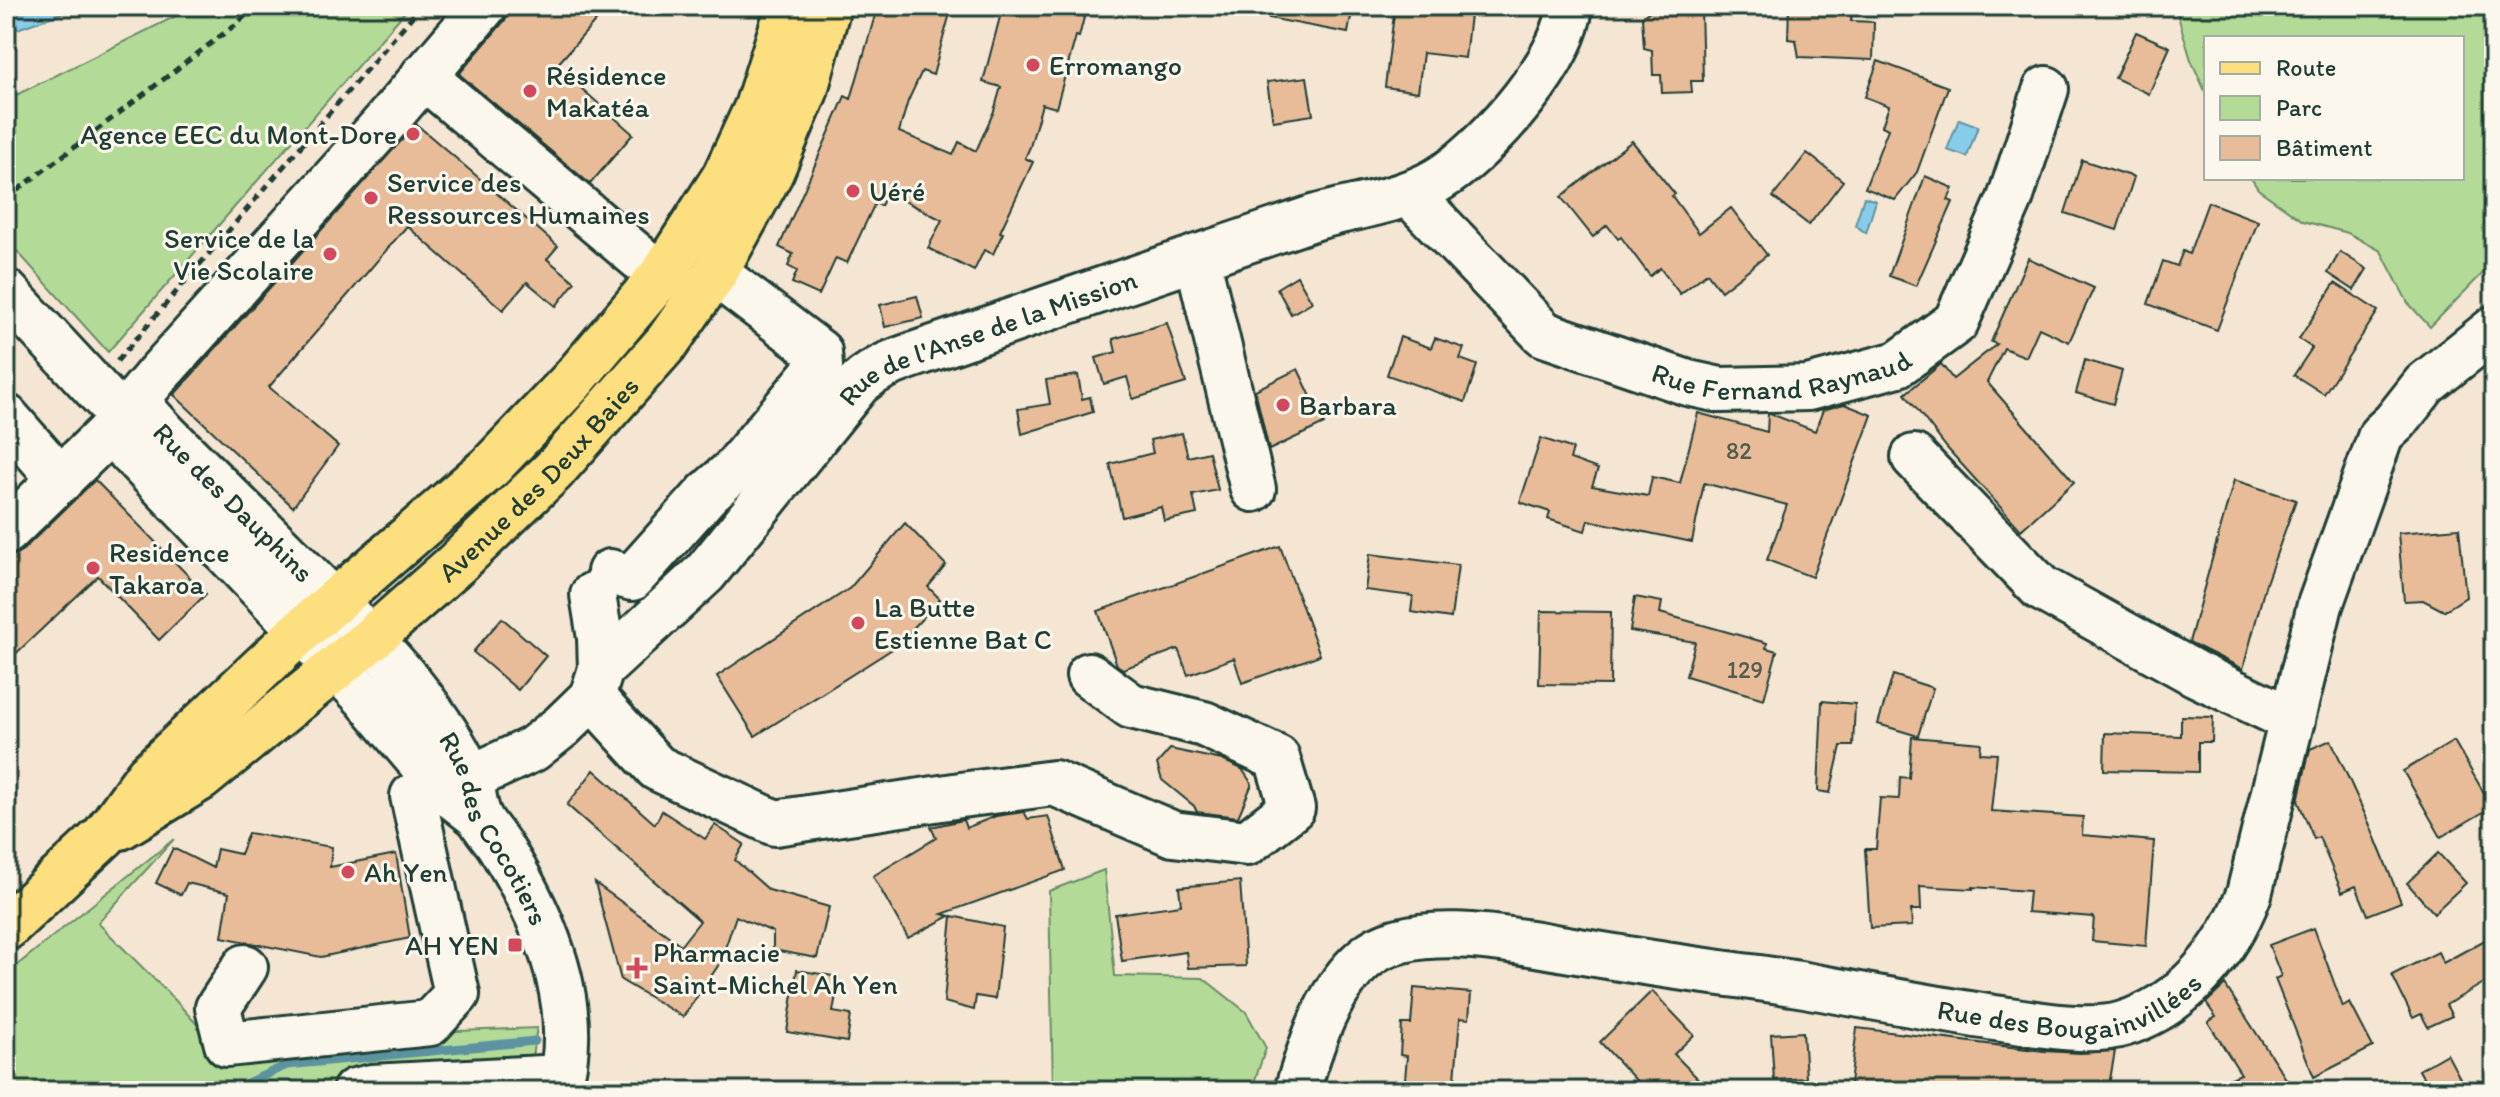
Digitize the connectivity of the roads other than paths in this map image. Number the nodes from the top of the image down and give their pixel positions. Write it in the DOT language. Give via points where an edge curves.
graph roads {
  1 [pos="484,6"];
  2 [pos="789,6"];
  3 [pos="828,6"];
  4 [pos="1570,6"];
  5 [pos="414,88"];
  6 [pos="2046,89"];
  7 [pos="1409,193"];
  8 [pos="1197,257"];
  9 [pos="715,273"];
  10 [pos="652,287"];
  11 [pos="9,301"];
  12 [pos="2494,329"];
  13 [pos="6,417"];
  14 [pos="123,417"];
  15 [pos="1914,457"];
  16 [pos="61,480"];
  17 [pos="1253,489"];
  18 [pos="6,532"];
  19 [pos="334,602"];
  20 [pos="302,630"];
  21 [pos="371,639"];
  22 [pos="336,667"];
  23 [pos="1089,675"];
  24 [pos="596,683"];
  25 [pos="2292,720"];
  26 [pos="413,796"];
  27 [pos="474,798"];
  28 [pos="104,836"];
  29 [pos="7,924"];
  30 [pos="245,967"];
  31 [pos="560,1084"];
  32 [pos="355,1091"];
  33 [pos="1297,1091"];
  1 -- 5 [label="street"];
  2 -- 10 [label="main road, Avenue des Deux Baies" via="757,107 725,176"];
  3 -- 9 [label="main road, Avenue des Deux Baies" via="805,91 771,172"];
  4 -- 7 [label="street, Rue de l'Anse de la Mission" via="1558,45 1518,106 1446,175"];
  5 -- 10 [label="street"];
  5 -- 14 [label="street"];
  6 -- 7 [label="street, Rue Fernand Raynaud" via="2010,199 1956,322 1898,364 1808,388 1710,388 1544,334"];
  7 -- 8 [label="street, Rue de l'Anse de la Mission"];
  8 -- 17 [label="street"];
  8 -- 24 [label="street, Rue de l'Anse de la Mission" via="870,373 705,573"];
  9 -- 21 [label="main road, Avenue des Deux Baies" via="668,341 553,471"];
  9 -- 24 [label="street" via="819,352 820,366 734,470 632,578 602,584"];
  10 -- 19 [label="main road, Avenue des Deux Baies" via="490,467"];
  11 -- 14 [label="street"];
  12 -- 25 [label="street, Rue des Bougainvillées" via="2425,384 2381,435 2320,605"];
  13 -- 16 [label="street"];
  14 -- 16 [label="street"];
  14 -- 19 [label="street, Rue des Dauphins" via="166,435"];
  14 -- 20 [label="street, Rue des Dauphins"];
  15 -- 25 [label="street" via="2041,588"];
  16 -- 18 [label="street"];
  19 -- 20 [label="main road, Avenue des Deux Baies"];
  19 -- 21 [label="street, Rue des Cocotiers"];
  20 -- 22 [label="street, Rue des Dauphins"];
  20 -- 28 [label="main road, Avenue des Deux Baies" via="148,775"];
  21 -- 22 [label="main road, Avenue des Deux Baies"];
  21 -- 27 [label="street, Rue des Cocotiers" via="430,710"];
  22 -- 27 [label="street, Rue des Dauphins" via="443,789"];
  22 -- 28 [label="main road, Avenue des Deux Baies" via="201,778"];
  23 -- 24 [label="street" via="1131,706 1204,724 1277,758 1292,808 1247,843 1173,834 1054,783 775,823 657,768"];
  24 -- 27 [label="street, Rue de l'Anse de la Mission" via="562,726"];
  25 -- 33 [label="street, Rue des Bougainvillées" via="2240,919 2216,957 2183,992 2121,1025 2038,1024 1486,936 1416,938 1380,948 1348,977 1317,1028"];
  26 -- 30 [label="street" via="457,994 430,1023 227,1044 218,1008"];
  27 -- 31 [label="street, Rue des Cocotiers" via="543,926 561,980 565,1017"];
  28 -- 29 [label="main road, Avenue des Deux Baies"];
  31 -- 32 [label="street"];
}
